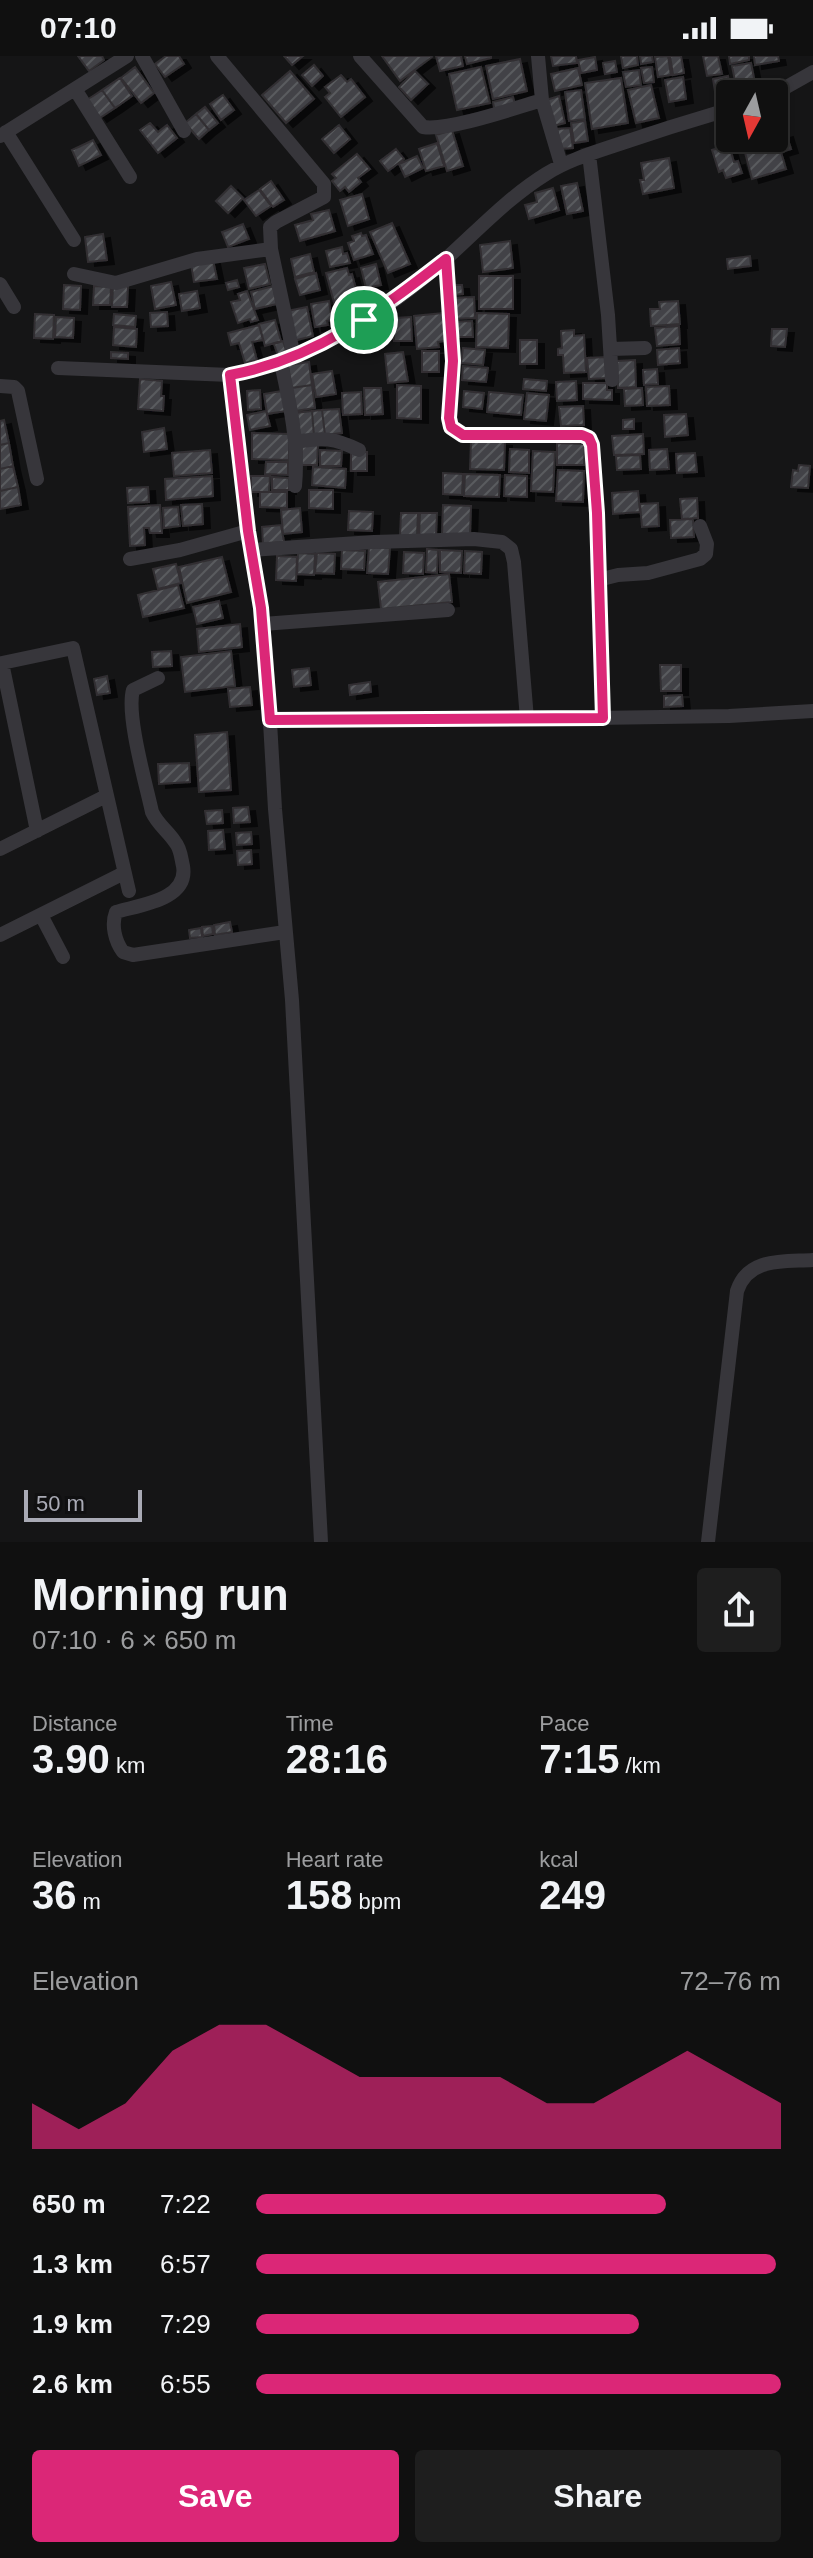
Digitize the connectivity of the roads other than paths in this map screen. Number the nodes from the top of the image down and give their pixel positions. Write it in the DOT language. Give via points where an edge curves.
graph roads {
  1 [pos="127,56"];
  2 [pos="142,56"];
  3 [pos="217,56"];
  4 [pos="360,56"];
  5 [pos="538,56"];
  6 [pos="813,72"];
  7 [pos="788,86"];
  8 [pos="75,89"];
  9 [pos="542,100"];
  10 [pos="716,113"];
  11 [pos="184,131"];
  12 [pos="3,134"];
  13 [pos="589,154"];
  14 [pos="561,164"];
  15 [pos="130,177"];
  16 [pos="74,240"];
  17 [pos="271,249"];
  18 [pos="446,259"];
  19 [pos="74,274"];
  20 [pos="0,284"];
  21 [pos="14,307"];
  22 [pos="645,348"];
  23 [pos="611,349"];
  24 [pos="287,360"];
  25 [pos="58,368"];
  26 [pos="230,375"];
  27 [pos="612,380"];
  28 [pos="0,386"];
  29 [pos="296,442"];
  30 [pos="359,450"];
  31 [pos="37,479"];
  32 [pos="295,486"];
  33 [pos="700,526"];
  34 [pos="248,531"];
  35 [pos="251,550"];
  36 [pos="130,559"];
  37 [pos="598,580"];
  38 [pos="448,610"];
  39 [pos="263,624"];
  40 [pos="158,678"];
  41 [pos="813,711"];
  42 [pos="603,718"];
  43 [pos="527,719"];
  44 [pos="270,720"];
  45 [pos="106,796"];
  46 [pos="37,831"];
  47 [pos="0,849"];
  48 [pos="124,873"];
  49 [pos="129,891"];
  50 [pos="41,915"];
  51 [pos="285,932"];
  52 [pos="0,935"];
  53 [pos="63,957"];
  54 [pos="813,1260"];
  55 [pos="321,1542"];
  56 [pos="708,1542"];
  1 -- 8 [label="street"];
  2 -- 11 [label="street"];
  3 -- 17 [label="street" via="324,184 324,197 270,227"];
  4 -- 9 [label="street" via="423,127"];
  5 -- 9 [label="street"];
  6 -- 7 [label="street"];
  8 -- 12 [label="street"];
  8 -- 15 [label="street"];
  9 -- 14 [label="street"];
  10 -- 13 [label="street"];
  12 -- 16 [label="street"];
  13 -- 14 [label="street"];
  13 -- 23 [label="street"];
  14 -- 18 [label="street" via="488,218"];
  17 -- 19 [label="street" via="197,259 116,283"];
  17 -- 24 [label="street"];
  18 -- 24 [label="street" via="364,320"];
  18 -- 37 [label="street" via="451,427 463,435 560,433 589,438"];
  20 -- 21 [label="street"];
  22 -- 23 [label="street"];
  23 -- 27 [label="street"];
  24 -- 26 [label="street"];
  24 -- 29 [label="street"];
  25 -- 26 [label="street"];
  26 -- 34 [label="street"];
  28 -- 31 [label="street" via="18,391"];
  29 -- 30 [label="street" via="326,438"];
  29 -- 32 [label="street"];
  33 -- 37 [label="street" via="707,544 700,559"];
  34 -- 35 [label="street"];
  34 -- 36 [label="street"];
  35 -- 39 [label="street"];
  35 -- 43 [label="street" via="374,542 502,542 511,549 514,562"];
  37 -- 42 [label="street"];
  38 -- 39 [label="street"];
  39 -- 44 [label="street"];
  40 -- 51 [label="street" via="133,690 132,716 152,812 180,850 184,873 182,883 166,897 116,912 117,944 133,955"];
  41 -- 42 [label="street"];
  42 -- 43 [label="street"];
  43 -- 44 [label="street"];
  44 -- 51 [label="street"];
  45 -- 46 [label="street"];
  45 -- 46 [label="street" via="73,648 2,663"];
  45 -- 48 [label="street"];
  46 -- 47 [label="street"];
  48 -- 49 [label="street"];
  48 -- 50 [label="street"];
  50 -- 52 [label="street"];
  50 -- 53 [label="street"];
  51 -- 55 [label="street"];
  54 -- 56 [label="street" via="763,1264 741,1279"];
}
